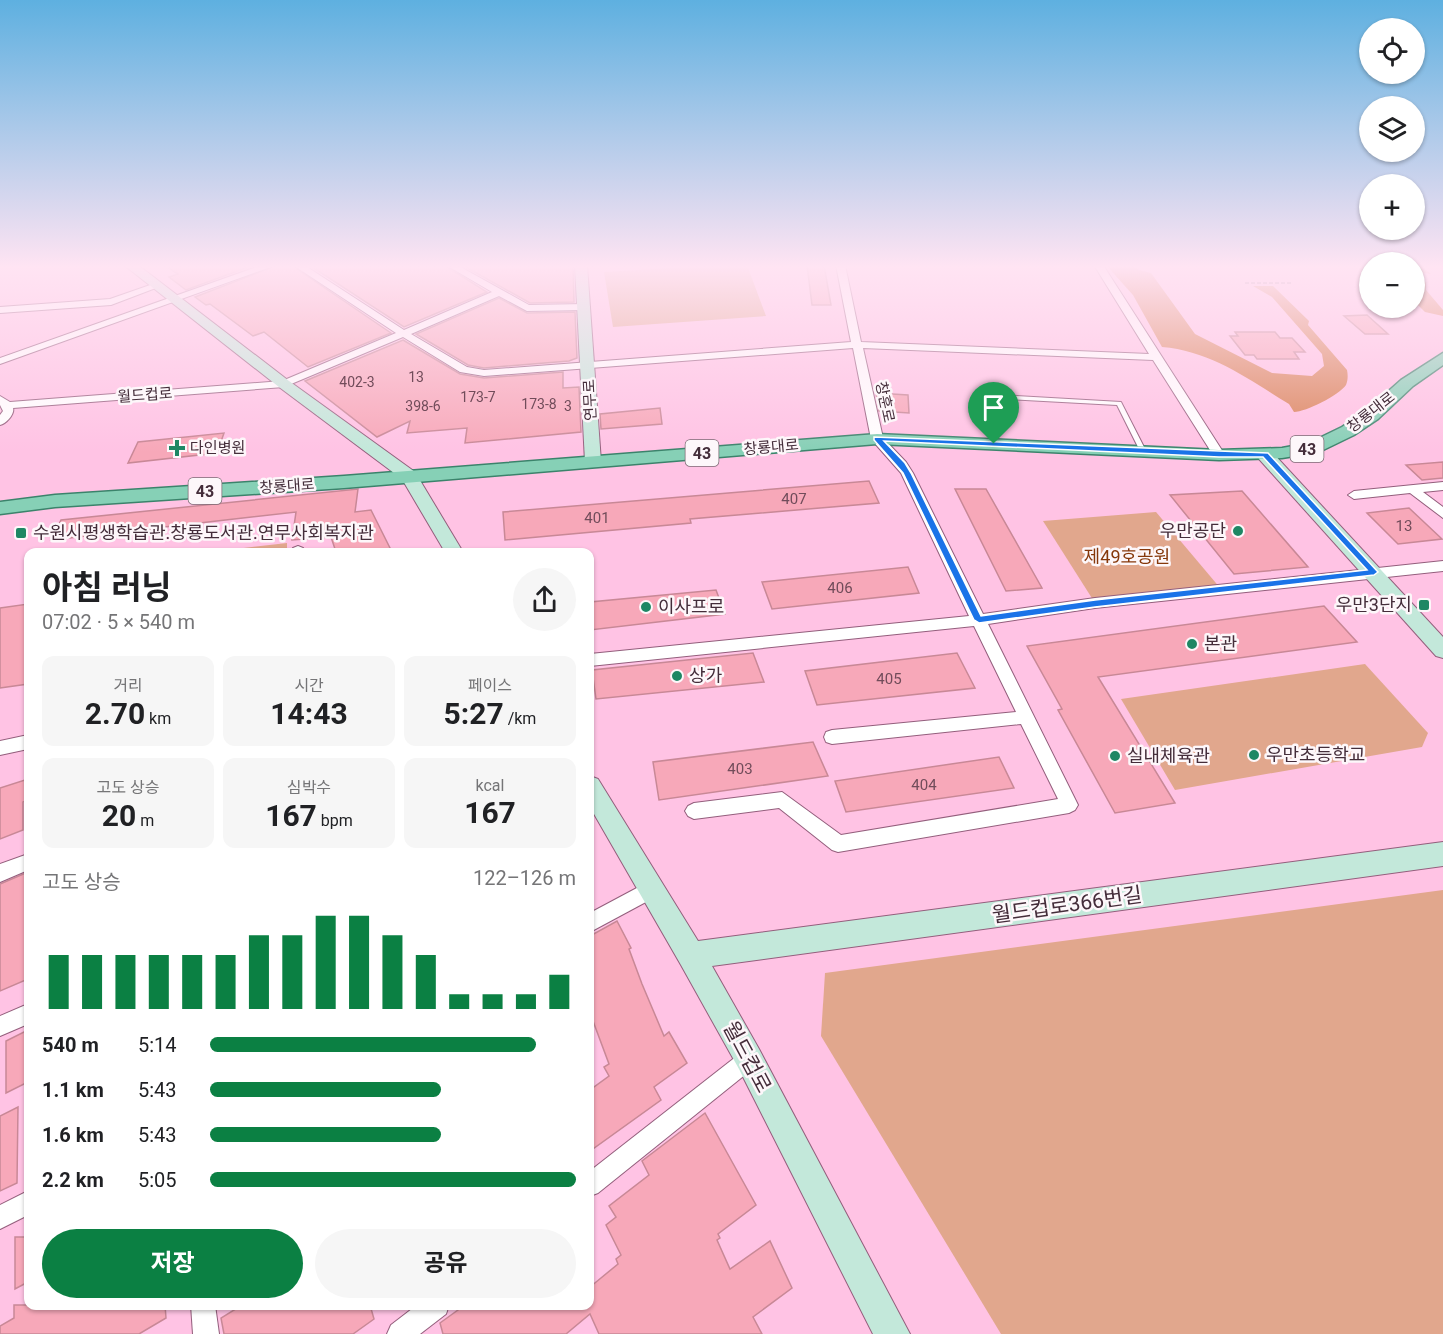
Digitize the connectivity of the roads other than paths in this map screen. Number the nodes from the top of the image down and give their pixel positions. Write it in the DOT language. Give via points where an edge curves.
graph roads {
  1 [pos="96,327"];
  2 [pos="210,327"];
  3 [pos="393,327"];
  4 [pos="420,327"];
  5 [pos="586,327"];
  6 [pos="854,327"];
  7 [pos="1137,327"];
  8 [pos="404,334"];
  9 [pos="858,345"];
  10 [pos="1156,357"];
  11 [pos="1443,358"];
  12 [pos="0,361"];
  13 [pos="588,364"];
  14 [pos="284,384"];
  15 [pos="3,402"];
  16 [pos="0,422"];
  17 [pos="877,439"];
  18 [pos="994,444"];
  19 [pos="1143,451"];
  20 [pos="1219,455"];
  21 [pos="1265,455"];
  22 [pos="593,462"];
  23 [pos="409,476"];
  24 [pos="1443,486"];
  25 [pos="1412,489"];
  26 [pos="1354,495"];
  27 [pos="0,508"];
  28 [pos="1443,514"];
  29 [pos="452,548"];
  30 [pos="1443,566"];
  31 [pos="1374,572"];
  32 [pos="979,620"];
  33 [pos="1443,650"];
  34 [pos="594,660"];
  35 [pos="1026,717"];
  36 [pos="832,737"];
  37 [pos="24,743"];
  38 [pos="0,748"];
  39 [pos="594,793"];
  40 [pos="694,811"];
  41 [pos="1443,854"];
  42 [pos="24,864"];
  43 [pos="0,873"];
  44 [pos="650,890"];
  45 [pos="594,921"];
  46 [pos="691,955"];
  47 [pos="24,1016"];
  48 [pos="0,1026"];
  49 [pos="749,1059"];
  50 [pos="594,1182"];
  51 [pos="24,1205"];
  52 [pos="0,1217"];
  53 [pos="203,1310"];
  54 [pos="431,1310"];
  55 [pos="206,1334"];
  56 [pos="400,1334"];
  57 [pos="892,1334"];
  1 -- 12 [label="street"];
  2 -- 14 [label="street"];
  3 -- 8 [label="street"];
  4 -- 8 [label="street, 월드컵로"];
  5 -- 13 [label="street, 연무로"];
  6 -- 9 [label="street, 창훈로"];
  7 -- 10 [label="street"];
  8 -- 13 [label="street" via="464,370 484,373"];
  8 -- 14 [label="street, 월드컵로"];
  9 -- 10 [label="street"];
  9 -- 13 [label="street"];
  9 -- 17 [label="street, 창훈로"];
  10 -- 20 [label="street"];
  11 -- 21 [label="main road, 창룡대로 / 43" via="1348,432 1313,448"];
  13 -- 22 [label="street, 연무로"];
  14 -- 15 [label="street, 월드컵로"];
  14 -- 23 [label="street"];
  15 -- 16 [label="street" via="9,411"];
  17 -- 18 [label="main road, 창룡대로 / 43"];
  17 -- 22 [label="main road, 창룡대로 / 43"];
  17 -- 32 [label="street" via="907,473"];
  18 -- 19 [label="main road, 창룡대로 / 43"];
  18 -- 19 [label="lane" via="983,396 1119,403"];
  19 -- 20 [label="main road, 창룡대로 / 43"];
  20 -- 21 [label="main road, 창룡대로 / 43"];
  21 -- 31 [label="street"];
  22 -- 23 [label="main road, 창룡대로 / 43"];
  23 -- 27 [label="main road, 창룡대로 / 43"];
  23 -- 29 [label="street"];
  24 -- 25 [label="street"];
  25 -- 26 [label="street"];
  25 -- 28 [label="street"];
  30 -- 31 [label="street"];
  31 -- 32 [label="street"];
  31 -- 33 [label="street"];
  32 -- 34 [label="street"];
  32 -- 35 [label="street"];
  35 -- 36 [label="street"];
  35 -- 40 [label="street" via="1069,805 838,844 782,800"];
  37 -- 38 [label="street"];
  39 -- 44 [label="street, 월드컵로"];
  41 -- 46 [label="street, 월드컵로366번길"];
  42 -- 43 [label="street"];
  44 -- 45 [label="street"];
  44 -- 46 [label="street, 월드컵로"];
  46 -- 49 [label="street, 월드컵로"];
  47 -- 48 [label="street"];
  49 -- 50 [label="street"];
  49 -- 57 [label="street, 월드컵로"];
  51 -- 52 [label="street"];
  53 -- 55 [label="street"];
  54 -- 56 [label="street"];
}
